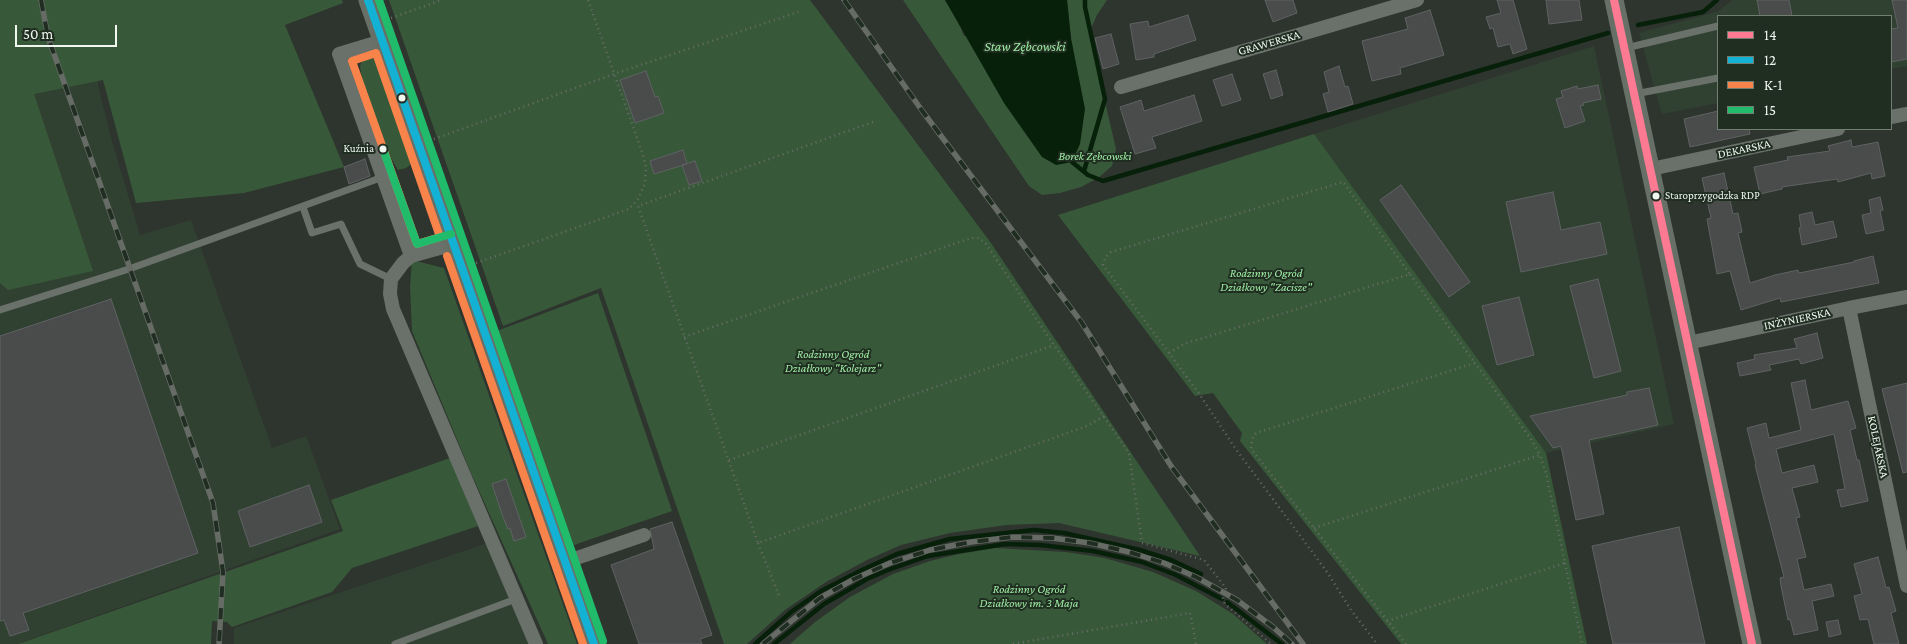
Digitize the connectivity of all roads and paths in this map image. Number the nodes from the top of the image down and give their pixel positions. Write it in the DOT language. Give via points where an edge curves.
graph roads {
  1 [pos="368,0"];
  2 [pos="442,0"];
  3 [pos="588,0"];
  4 [pos="1417,0"];
  5 [pos="1614,0"];
  6 [pos="801,11"];
  7 [pos="394,17"];
  8 [pos="1717,26"];
  9 [pos="382,41"];
  10 [pos="1625,49"];
  11 [pos="614,74"];
  12 [pos="1717,78"];
  13 [pos="1121,86"];
  14 [pos="1635,94"];
  15 [pos="1907,114"];
  16 [pos="1892,117"];
  17 [pos="873,122"];
  18 [pos="1833,130"];
  19 [pos="437,138"];
  20 [pos="1651,169"];
  21 [pos="383,178"];
  22 [pos="638,206"];
  23 [pos="303,207"];
  24 [pos="629,209"];
  25 [pos="454,244"];
  26 [pos="411,256"];
  27 [pos="482,262"];
  28 [pos="1410,274"];
  29 [pos="391,279"];
  30 [pos="1907,297"];
  31 [pos="1849,308"];
  32 [pos="0,310"];
  33 [pos="684,337"];
  34 [pos="1688,343"];
  35 [pos="1054,345"];
  36 [pos="1168,353"];
  37 [pos="1475,363"];
  38 [pos="1104,416"];
  39 [pos="1540,455"];
  40 [pos="729,460"];
  41 [pos="1314,528"];
  42 [pos="644,535"];
  43 [pos="758,542"];
  44 [pos="565,562"];
  45 [pos="1565,563"];
  46 [pos="1907,586"];
  47 [pos="780,598"];
  48 [pos="516,599"];
  49 [pos="1387,621"];
  50 [pos="394,644"];
  51 [pos="536,644"];
  52 [pos="594,644"];
  53 [pos="1012,644"];
  54 [pos="1196,644"];
  55 [pos="1271,644"];
  56 [pos="1377,644"];
  57 [pos="1406,644"];
  58 [pos="1582,644"];
  59 [pos="1752,644"];
  1 -- 9 [label="main road"];
  2 -- 7 [label="path"];
  3 -- 11 [label="path"];
  4 -- 13 [label="street, GRAWERSKA"];
  5 -- 10 [label="main road"];
  6 -- 11 [label="path"];
  8 -- 10 [label="lane"];
  9 -- 21 [label="street" via="339,54"];
  9 -- 25 [label="main road"];
  10 -- 14 [label="main road"];
  11 -- 19 [label="path"];
  11 -- 24 [label="path" via="646,167 645,183"];
  12 -- 14 [label="lane"];
  14 -- 20 [label="main road"];
  15 -- 16 [label="street"];
  17 -- 22 [label="path"];
  18 -- 20 [label="street, DEKARSKA"];
  20 -- 34 [label="main road"];
  21 -- 23 [label="lane"];
  21 -- 26 [label="street"];
  22 -- 24 [label="path"];
  22 -- 33 [label="path"];
  23 -- 29 [label="lane" via="312,233 341,224 360,264"];
  23 -- 32 [label="lane" via="129,269"];
  24 -- 27 [label="path"];
  25 -- 26 [label="street"];
  25 -- 44 [label="main road"];
  26 -- 29 [label="street"];
  28 -- 36 [label="path" via="1184,344"];
  28 -- 36 [label="path" via="1343,182 1111,252 1103,265"];
  28 -- 37 [label="path"];
  29 -- 48 [label="street" via="393,309"];
  30 -- 31 [label="street, INŻYNIERSKA"];
  31 -- 34 [label="street, INŻYNIERSKA"];
  31 -- 46 [label="street, KOLEJARSKA"];
  33 -- 35 [label="path" via="979,238"];
  33 -- 40 [label="path"];
  34 -- 59 [label="main road"];
  35 -- 38 [label="path"];
  35 -- 40 [label="path"];
  36 -- 56 [label="path"];
  37 -- 39 [label="path"];
  37 -- 41 [label="path" via="1256,433 1252,449"];
  38 -- 43 [label="path" via="1087,426"];
  38 -- 55 [label="path" via="1129,453 1142,544 1204,560 1226,588 1225,604"];
  39 -- 41 [label="path"];
  39 -- 45 [label="path"];
  40 -- 43 [label="path"];
  41 -- 49 [label="path"];
  42 -- 44 [label="street"];
  43 -- 47 [label="path"];
  44 -- 52 [label="main road"];
  45 -- 49 [label="path"];
  45 -- 58 [label="path"];
  48 -- 50 [label="lane"];
  48 -- 51 [label="street"];
  49 -- 57 [label="path"];
  53 -- 54 [label="path" via="1190,613"];
}
